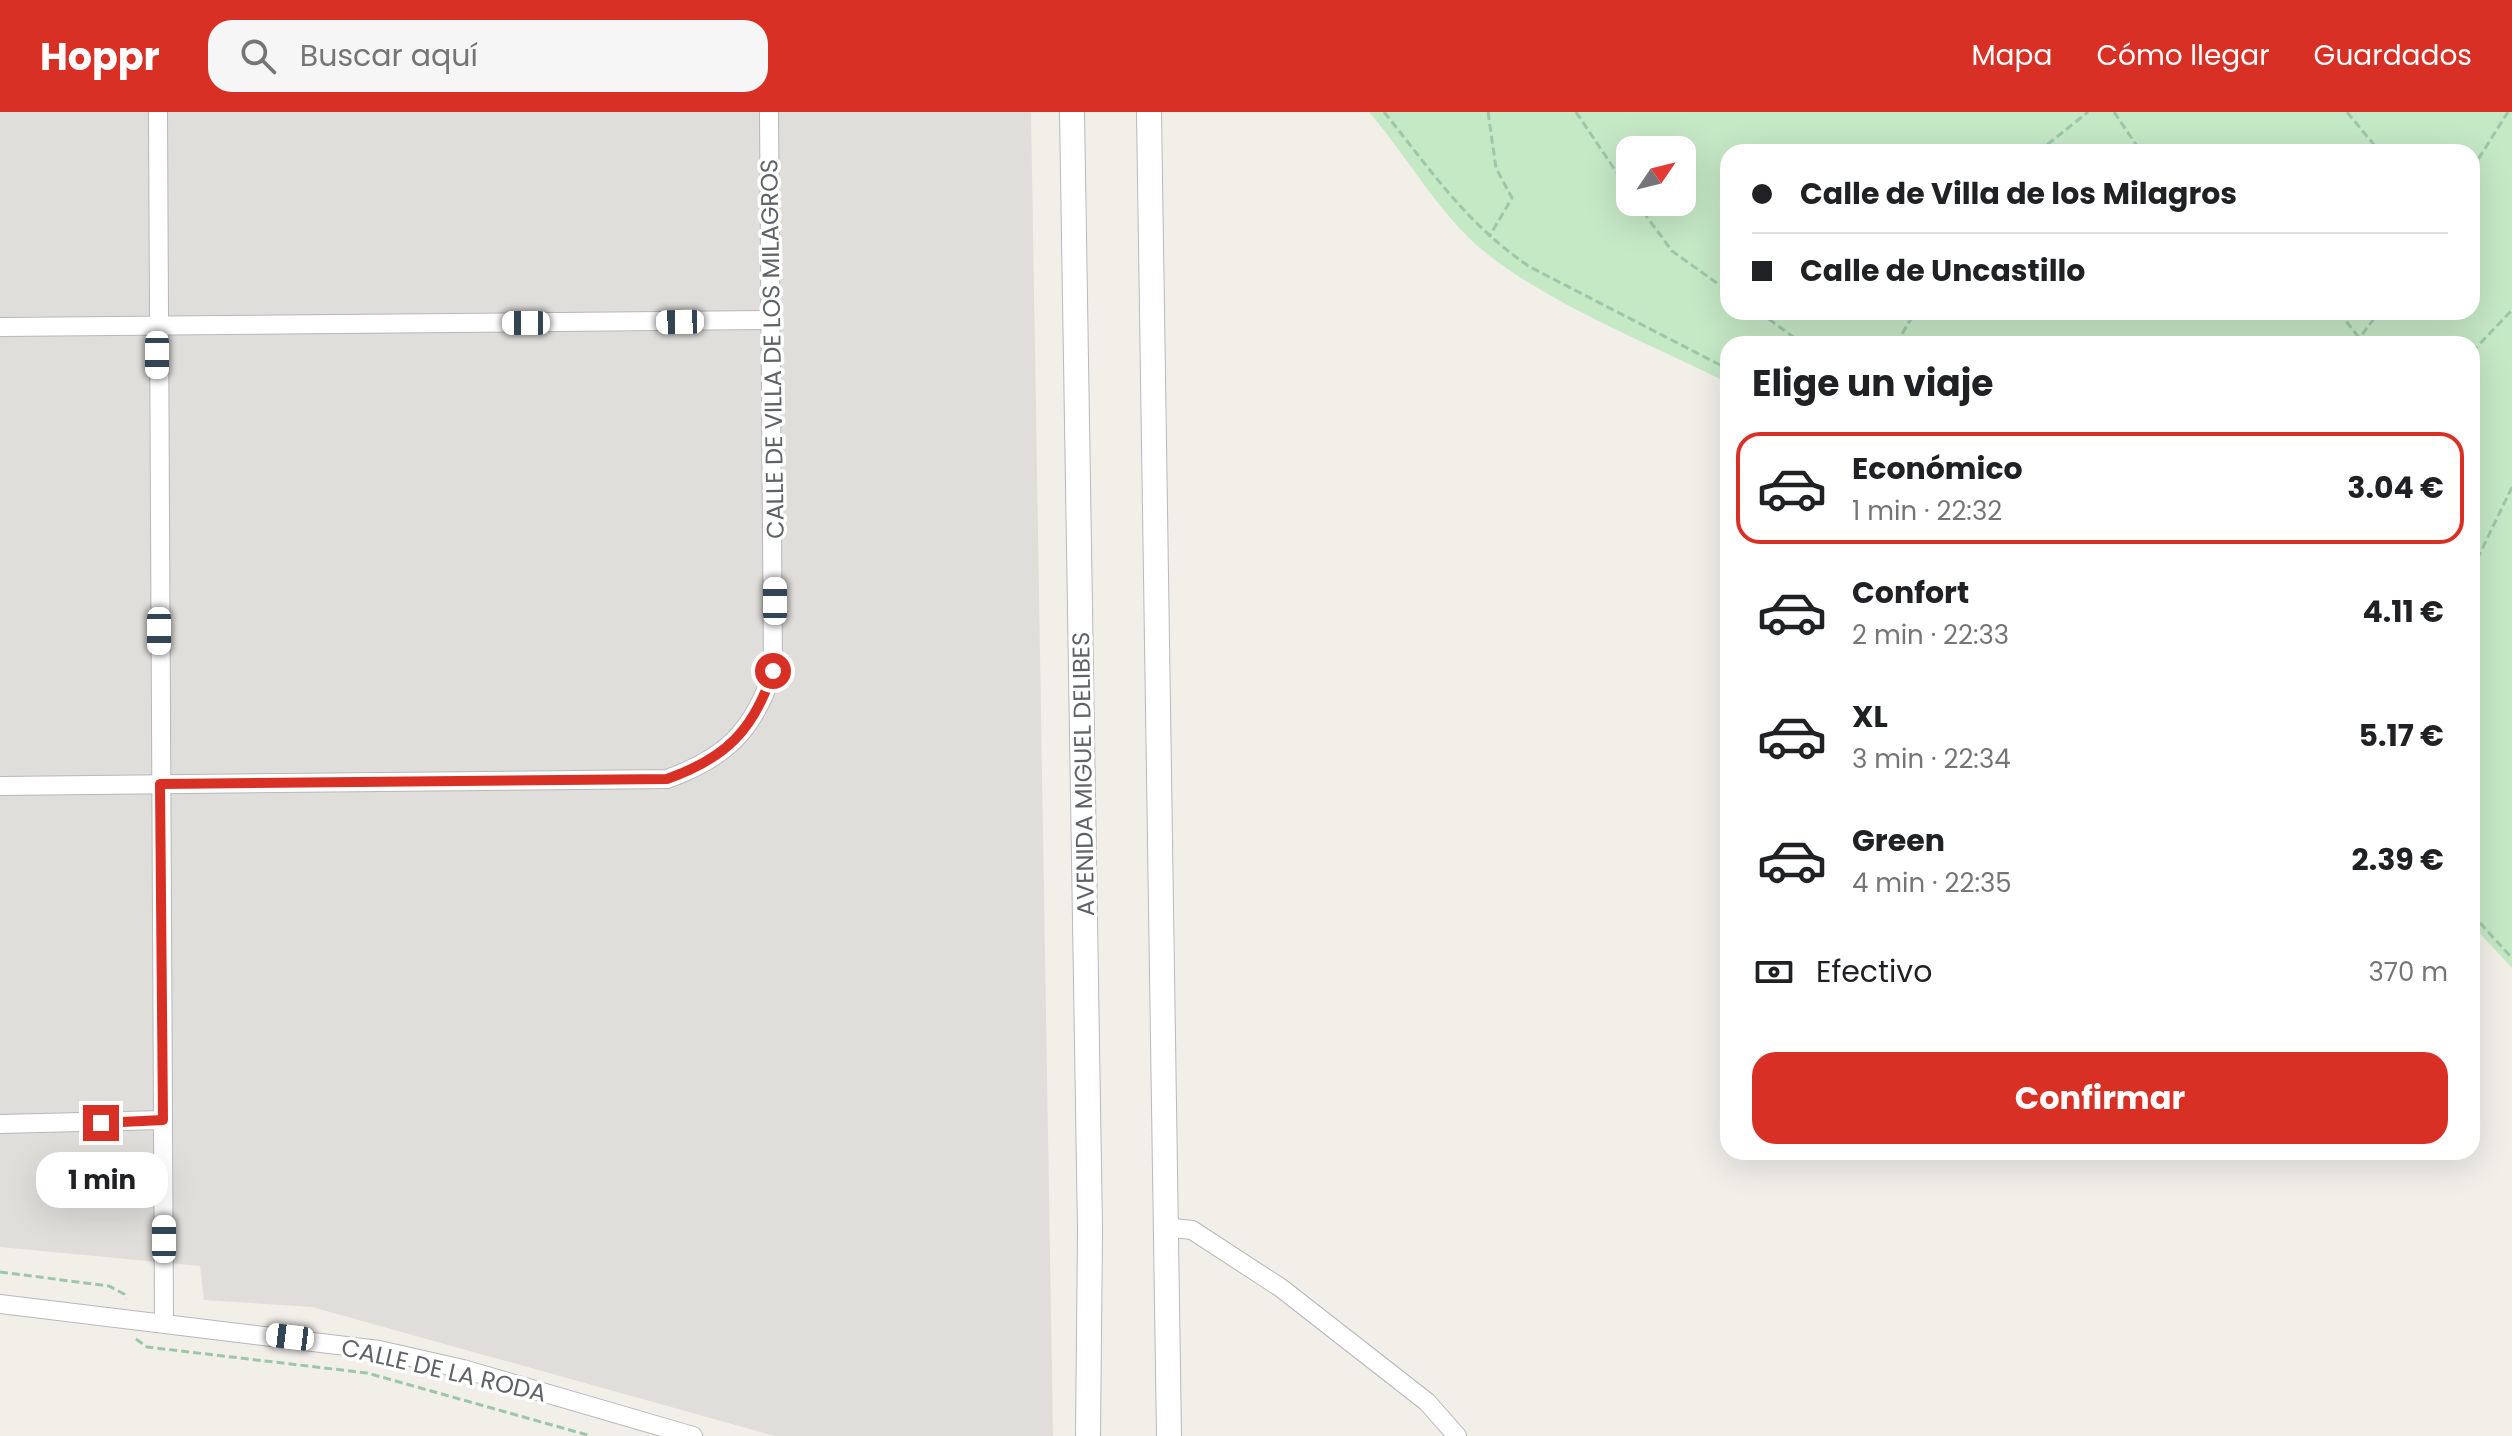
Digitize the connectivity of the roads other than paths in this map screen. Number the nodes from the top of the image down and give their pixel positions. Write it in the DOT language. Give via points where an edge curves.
graph roads {
  1 [pos="158,112"];
  2 [pos="769,112"];
  3 [pos="1072,112"];
  4 [pos="1149,112"];
  5 [pos="773,320"];
  6 [pos="157,324"];
  7 [pos="0,327"];
  8 [pos="160,784"];
  9 [pos="0,786"];
  10 [pos="163,1120"];
  11 [pos="0,1124"];
  12 [pos="1164,1227"];
  13 [pos="0,1304"];
  14 [pos="164,1322"];
  15 [pos="693,1436"];
  16 [pos="1088,1436"];
  17 [pos="1169,1436"];
  18 [pos="1457,1436"];
  1 -- 6 [label="street"];
  2 -- 5 [label="street, CALLE DE VILLA DE LOS MILAGROS"];
  3 -- 16 [label="main road, AVENIDA MIGUEL DELIBES" via="1090,1230"];
  4 -- 12 [label="main road"];
  5 -- 6 [label="street"];
  5 -- 8 [label="street, CALLE DE VILLA DE LOS MILAGROS" via="773,671 762,704 743,734 719,754 691,771 642,781"];
  6 -- 7 [label="street"];
  6 -- 8 [label="street"];
  8 -- 9 [label="street, CALLE DE VILLA DE LOS MILAGROS"];
  8 -- 10 [label="street"];
  10 -- 11 [label="street"];
  10 -- 14 [label="street"];
  12 -- 17 [label="main road"];
  12 -- 18 [label="street" via="1192,1230 1281,1288 1427,1402"];
  13 -- 14 [label="street, CALLE DE LA RODA"];
  14 -- 15 [label="street, CALLE DE LA RODA" via="379,1350"];
}
